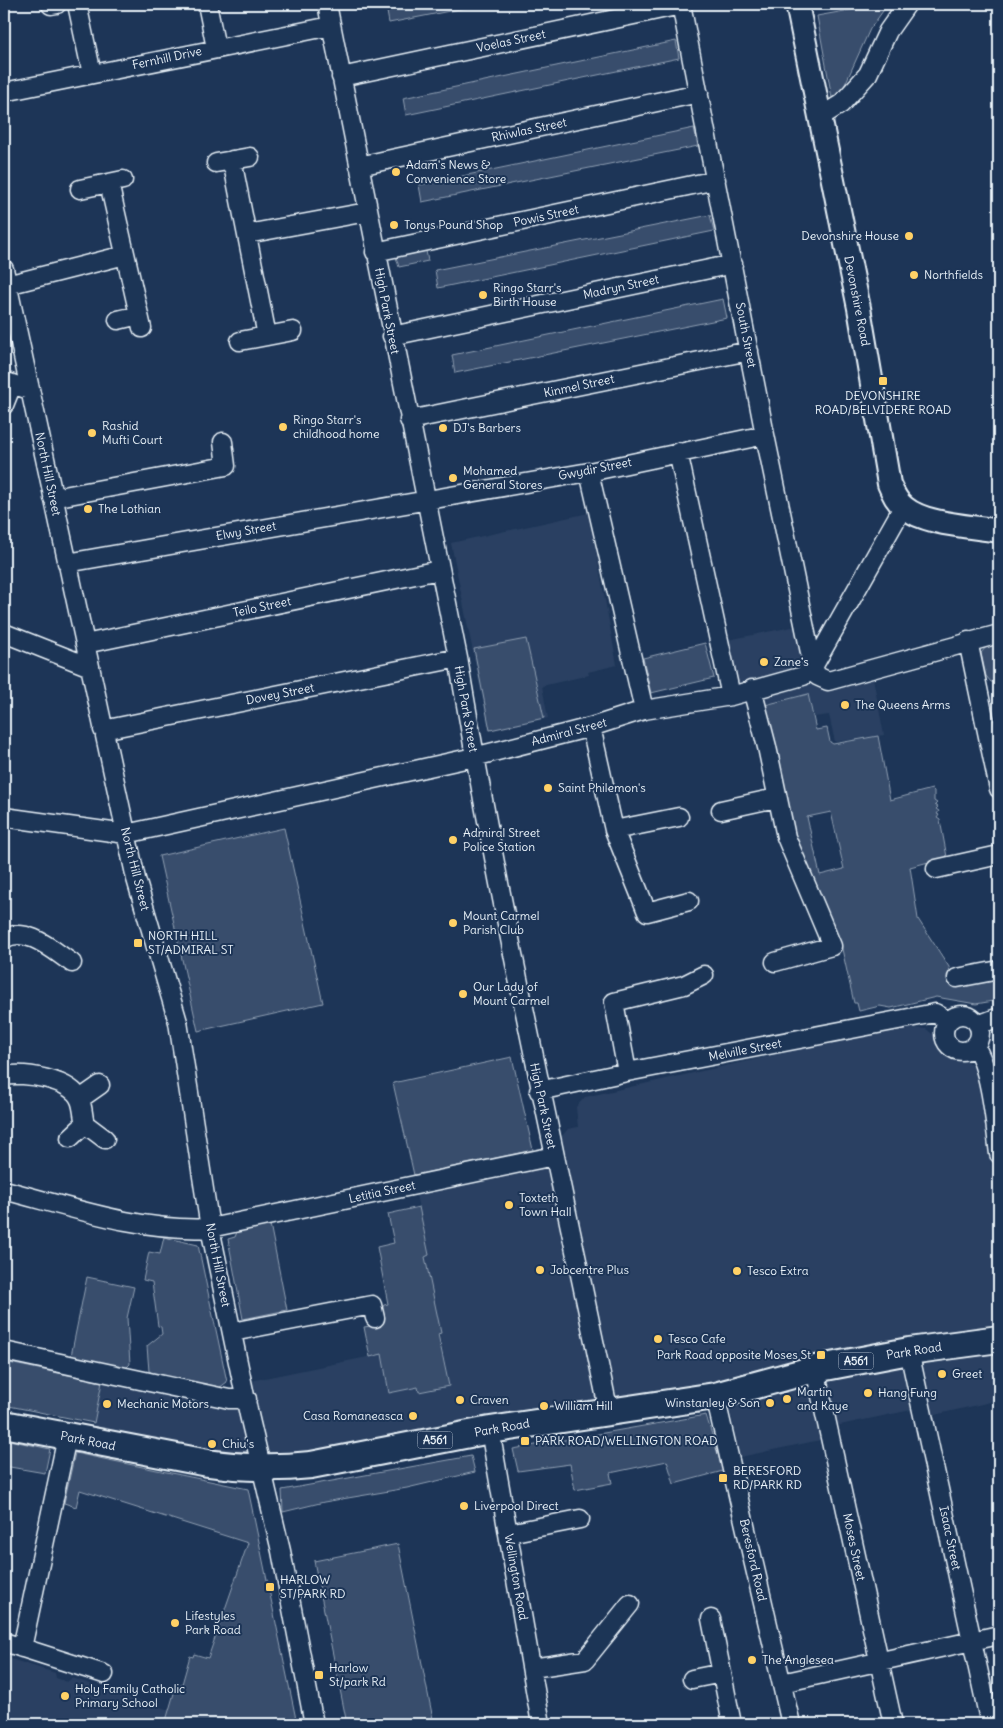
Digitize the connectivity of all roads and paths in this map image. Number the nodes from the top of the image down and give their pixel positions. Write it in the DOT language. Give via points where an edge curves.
graph roads {
  1 [pos="77,4"];
  2 [pos="207,4"];
  3 [pos="327,4"];
  4 [pos="681,4"];
  5 [pos="798,4"];
  6 [pos="907,4"];
  7 [pos="331,26"];
  8 [pos="216,48"];
  9 [pos="92,74"];
  10 [pos="341,77"];
  11 [pos="4,92"];
  12 [pos="699,93"];
  13 [pos="820,117"];
  14 [pos="233,160"];
  15 [pos="359,166"];
  16 [pos="716,180"];
  17 [pos="80,189"];
  18 [pos="367,212"];
  19 [pos="247,234"];
  20 [pos="376,252"];
  21 [pos="125,255"];
  22 [pos="732,264"];
  23 [pos="6,277"];
  24 [pos="118,320"];
  25 [pos="293,331"];
  26 [pos="266,336"];
  27 [pos="392,336"];
  28 [pos="240,341"];
  29 [pos="749,351"];
  30 [pos="15,385"];
  31 [pos="4,405"];
  32 [pos="409,420"];
  33 [pos="764,435"];
  34 [pos="223,442"];
  35 [pos="678,452"];
  36 [pos="589,472"];
  37 [pos="53,498"];
  38 [pos="424,499"];
  39 [pos="903,507"];
  40 [pos="999,531"];
  41 [pos="67,563"];
  42 [pos="439,570"];
  43 [pos="4,633"];
  44 [pos="999,634"];
  45 [pos="968,641"];
  46 [pos="85,644"];
  47 [pos="458,658"];
  48 [pos="90,667"];
  49 [pos="813,667"];
  50 [pos="752,689"];
  51 [pos="731,696"];
  52 [pos="644,710"];
  53 [pos="591,728"];
  54 [pos="103,730"];
  55 [pos="474,757"];
  56 [pos="999,788"];
  57 [pos="776,798"];
  58 [pos="721,810"];
  59 [pos="4,817"];
  60 [pos="679,817"];
  61 [pos="614,830"];
  62 [pos="126,834"];
  63 [pos="999,855"];
  64 [pos="936,869"];
  65 [pos="689,901"];
  66 [pos="4,939"];
  67 [pos="776,962"];
  68 [pos="72,963"];
  69 [pos="999,970"];
  70 [pos="704,975"];
  71 [pos="957,978"];
  72 [pos="999,1017"];
  73 [pos="948,1021"];
  74 [pos="978,1025"];
  75 [pos="975,1046"];
  76 [pos="627,1072"];
  77 [pos="4,1076"];
  78 [pos="100,1085"];
  79 [pos="540,1091"];
  80 [pos="80,1099"];
  81 [pos="997,1116"];
  82 [pos="84,1124"];
  83 [pos="70,1138"];
  84 [pos="105,1139"];
  85 [pos="999,1154"];
  86 [pos="554,1156"];
  87 [pos="4,1190"];
  88 [pos="210,1228"];
  89 [pos="375,1318"];
  90 [pos="232,1332"];
  91 [pos="999,1339"];
  92 [pos="4,1351"];
  93 [pos="909,1351"];
  94 [pos="815,1370"];
  95 [pos="715,1396"];
  96 [pos="247,1399"];
  97 [pos="609,1412"];
  98 [pos="4,1424"];
  99 [pos="490,1430"];
  100 [pos="67,1437"];
  101 [pos="262,1469"];
  102 [pos="580,1519"];
  103 [pos="508,1533"];
  104 [pos="630,1604"];
  105 [pos="717,1627"];
  106 [pos="999,1635"];
  107 [pos="972,1641"];
  108 [pos="4,1642"];
  109 [pos="22,1648"];
  110 [pos="880,1661"];
  111 [pos="532,1668"];
  112 [pos="722,1673"];
  113 [pos="104,1674"];
  114 [pos="692,1679"];
  115 [pos="782,1683"];
  116 [pos="314,1724"];
  117 [pos="541,1724"];
  118 [pos="732,1724"];
  119 [pos="791,1724"];
  120 [pos="893,1724"];
  121 [pos="990,1724"];
  1 -- 9 [label="street"];
  2 -- 8 [label="street"];
  3 -- 7 [label="street, High Park Street"];
  4 -- 10 [label="street, Voelas Street"];
  4 -- 12 [label="street, South Street"];
  5 -- 13 [label="main road, Devonshire Road"];
  6 -- 13 [label="street" via="888,31 868,74 841,104"];
  7 -- 8 [label="street, Fernhill Drive"];
  7 -- 10 [label="street, High Park Street"];
  8 -- 9 [label="street, Fernhill Drive"];
  9 -- 11 [label="street, Fernhill Drive"];
  10 -- 15 [label="street, High Park Street"];
  12 -- 15 [label="street, Rhiwlas Street"];
  12 -- 16 [label="street, South Street"];
  13 -- 39 [label="main road, Devonshire Road" via="859,308 889,484"];
  14 -- 19 [label="street"];
  15 -- 18 [label="street, High Park Street"];
  16 -- 20 [label="street, Powis Street"];
  16 -- 22 [label="street, South Street"];
  17 -- 21 [label="street" via="116,181"];
  18 -- 19 [label="street"];
  18 -- 20 [label="street, High Park Street"];
  19 -- 26 [label="street"];
  20 -- 27 [label="street, High Park Street"];
  21 -- 23 [label="street"];
  21 -- 24 [label="street" via="141,321"];
  22 -- 27 [label="street, Madryn Street"];
  22 -- 29 [label="street, South Street"];
  23 -- 30 [label="street, North Hill Street"];
  25 -- 26 [label="street"];
  26 -- 28 [label="street"];
  27 -- 32 [label="street, High Park Street"];
  29 -- 32 [label="street, Kinmel Street"];
  29 -- 33 [label="street, South Street"];
  30 -- 31 [label="street"];
  30 -- 37 [label="street, North Hill Street"];
  32 -- 38 [label="street, High Park Street"];
  33 -- 35 [label="street, Gwydir Street"];
  33 -- 49 [label="street, South Street"];
  34 -- 37 [label="street" via="226,466"];
  35 -- 36 [label="street, Gwydir Street"];
  35 -- 51 [label="street"];
  36 -- 38 [label="street, Gwydir Street"];
  36 -- 52 [label="street"];
  37 -- 41 [label="street, North Hill Street"];
  38 -- 41 [label="street, Elwy Street"];
  38 -- 42 [label="street, High Park Street"];
  39 -- 40 [label="main road" via="923,518"];
  39 -- 49 [label="street"];
  41 -- 46 [label="street, North Hill Street"];
  42 -- 46 [label="street, Teilo Street"];
  42 -- 47 [label="street, High Park Street"];
  43 -- 48 [label="street"];
  44 -- 45 [label="street"];
  45 -- 49 [label="street" via="828,681 817,676"];
  45 -- 56 [label="street"];
  46 -- 48 [label="street, North Hill Street"];
  47 -- 54 [label="street, Dovey Street"];
  47 -- 55 [label="street, High Park Street"];
  48 -- 54 [label="street, North Hill Street"];
  49 -- 50 [label="street, Admiral Street" via="803,676"];
  50 -- 51 [label="street, Admiral Street"];
  50 -- 57 [label="street"];
  51 -- 52 [label="street, Admiral Street"];
  52 -- 53 [label="street, Admiral Street"];
  53 -- 55 [label="street, Admiral Street"];
  53 -- 61 [label="street"];
  54 -- 62 [label="street, North Hill Street"];
  55 -- 62 [label="street, Admiral Street"];
  55 -- 79 [label="street, High Park Street"];
  57 -- 58 [label="street"];
  57 -- 67 [label="street" via="786,838 832,946"];
  59 -- 62 [label="street"];
  60 -- 61 [label="street"];
  61 -- 65 [label="street" via="647,912"];
  62 -- 88 [label="street, North Hill Street" via="178,1022"];
  63 -- 64 [label="street"];
  66 -- 68 [label="street" via="8,936 30,936"];
  69 -- 71 [label="street"];
  70 -- 76 [label="street" via="684,985 614,1002"];
  72 -- 74 [label="street"];
  73 -- 74 [label="street, Melville Street" via="959,1015"];
  73 -- 75 [label="street" via="944,1032 949,1047 964,1051"];
  73 -- 76 [label="street, Melville Street" via="936,1013"];
  74 -- 75 [label="street" via="980,1034"];
  75 -- 81 [label="street" via="981,1055"];
  76 -- 79 [label="street, Melville Street"];
  77 -- 80 [label="street" via="45,1078 64,1085"];
  78 -- 80 [label="street"];
  79 -- 86 [label="street, High Park Street"];
  80 -- 82 [label="street"];
  81 -- 85 [label="street"];
  82 -- 83 [label="street"];
  82 -- 84 [label="street"];
  86 -- 88 [label="street, Letitia Street"];
  86 -- 97 [label="street, High Park Street"];
  87 -- 88 [label="street, Letitia Street" via="98,1214 180,1230"];
  88 -- 90 [label="street, North Hill Street"];
  89 -- 90 [label="street" via="372,1306"];
  90 -- 96 [label="street, North Hill Street"];
  91 -- 93 [label="highway, Park Road / A561"];
  92 -- 96 [label="street" via="229,1398"];
  93 -- 94 [label="highway, Park Road / A561"];
  93 -- 107 [label="street, Isaac Street"];
  94 -- 95 [label="highway, Park Road / A561"];
  94 -- 110 [label="street, Moses Street"];
  95 -- 97 [label="highway, Park Road / A561"];
  95 -- 115 [label="street, Beresford Road"];
  96 -- 101 [label="street, North Hill Street"];
  97 -- 99 [label="highway, Park Road / A561"];
  98 -- 100 [label="highway, Park Road / A561"];
  99 -- 101 [label="highway, Park Road / A561" via="311,1465"];
  99 -- 103 [label="street, Wellington Road"];
  100 -- 101 [label="highway, Park Road / A561" via="208,1463"];
  100 -- 109 [label="street"];
  101 -- 116 [label="street, North Hill Street"];
  102 -- 103 [label="street"];
  103 -- 111 [label="street, Wellington Road"];
  104 -- 111 [label="street" via="585,1660"];
  105 -- 112 [label="street"];
  106 -- 107 [label="street"];
  107 -- 110 [label="street"];
  107 -- 121 [label="street, Isaac Street"];
  108 -- 109 [label="street"];
  109 -- 113 [label="street"];
  110 -- 115 [label="street"];
  110 -- 120 [label="street, Moses Street"];
  111 -- 117 [label="street, Wellington Road"];
  112 -- 114 [label="street"];
  112 -- 118 [label="street"];
  115 -- 119 [label="street, Beresford Road"];
}
